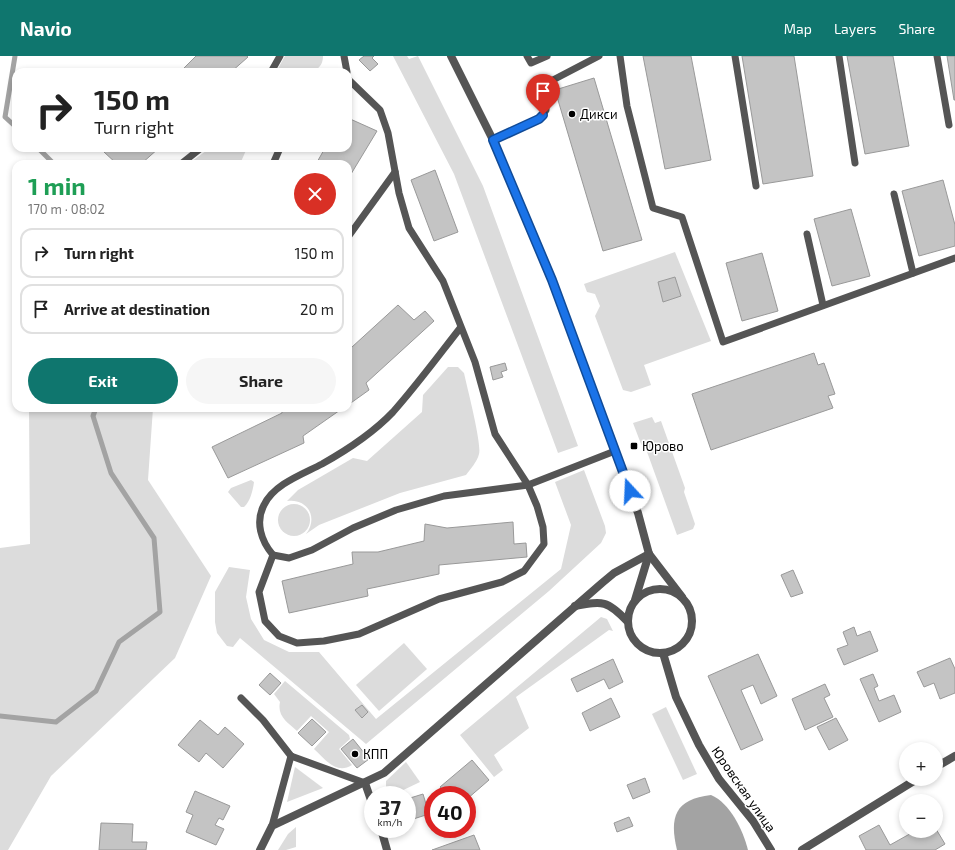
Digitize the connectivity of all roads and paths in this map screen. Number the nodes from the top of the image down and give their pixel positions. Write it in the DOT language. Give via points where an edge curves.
graph roads {
  1 [pos="280,56"];
  2 [pos="344,56"];
  3 [pos="451,56"];
  4 [pos="527,56"];
  5 [pos="547,56"];
  6 [pos="599,56"];
  7 [pos="620,56"];
  8 [pos="735,56"];
  9 [pos="840,56"];
  10 [pos="937,56"];
  11 [pos="273,68"];
  12 [pos="346,68"];
  13 [pos="352,84"];
  14 [pos="949,125"];
  15 [pos="493,140"];
  16 [pos="196,152"];
  17 [pos="186,160"];
  18 [pos="855,163"];
  19 [pos="395,172"];
  20 [pos="756,186"];
  21 [pos="894,194"];
  22 [pos="352,231"];
  23 [pos="807,234"];
  24 [pos="955,258"];
  25 [pos="913,273"];
  26 [pos="823,306"];
  27 [pos="461,327"];
  28 [pos="615,451"];
  29 [pos="528,485"];
  30 [pos="649,554"];
  31 [pos="273,555"];
  32 [pos="682,597"];
  33 [pos="634,600"];
  34 [pos="575,606"];
  35 [pos="627,621"];
  36 [pos="663,653"];
  37 [pos="241,698"];
  38 [pos="292,756"];
  39 [pos="955,756"];
  40 [pos="943,764"];
  41 [pos="365,783"];
  42 [pos="366,786"];
  43 [pos="906,786"];
  44 [pos="272,826"];
  45 [pos="383,838"];
  46 [pos="260,850"];
  47 [pos="388,850"];
  48 [pos="771,850"];
  49 [pos="802,850"];
  1 -- 11 [label="lane"];
  2 -- 12 [label="lane"];
  3 -- 15 [label="street"];
  4 -- 5 [label="lane" via="531,63"];
  6 -- 15 [label="lane" via="551,81 546,91 546,110 539,119"];
  7 -- 26 [label="lane" via="627,106 653,208 682,217 723,342"];
  8 -- 20 [label="lane"];
  9 -- 18 [label="lane"];
  10 -- 14 [label="lane"];
  13 -- 19 [label="lane" via="380,110 388,133"];
  15 -- 28 [label="street" via="552,280"];
  16 -- 17 [label="lane"];
  19 -- 22 [label="lane"];
  19 -- 27 [label="lane" via="409,228 443,281"];
  21 -- 25 [label="lane"];
  23 -- 26 [label="lane"];
  24 -- 25 [label="lane"];
  25 -- 26 [label="lane"];
  27 -- 29 [label="lane" via="495,434"];
  27 -- 31 [label="lane" via="393,412 374,430 272,493 264,505 260,531 265,546"];
  28 -- 29 [label="lane"];
  28 -- 30 [label="street" via="638,513"];
  29 -- 31 [label="lane" via="444,496 396,510 352,528 312,550 289,558"];
  29 -- 31 [label="lane" via="542,527 544,544 524,571 502,582 439,599 359,634 297,643 279,636 264,621 259,592"];
  30 -- 32 [label="street"];
  30 -- 33 [label="street"];
  30 -- 34 [label="street" via="614,573"];
  32 -- 33 [label="street" via="674,591 658,588 642,593"];
  32 -- 36 [label="street" via="689,605 692,616 689,636 678,648"];
  33 -- 35 [label="street"];
  34 -- 35 [label="street" via="598,602 613,607"];
  34 -- 41 [label="street" via="432,733 384,773"];
  35 -- 36 [label="street" via="632,636 642,648 652,653"];
  36 -- 48 [label="street, Юровская улица" via="676,697 699,745 719,779 753,821"];
  37 -- 38 [label="lane"];
  38 -- 41 [label="lane"];
  38 -- 44 [label="lane"];
  39 -- 40 [label="street"];
  41 -- 42 [label="street"];
  41 -- 44 [label="street"];
  43 -- 49 [label="street"];
  44 -- 46 [label="street"];
  45 -- 47 [label="street"];
}
